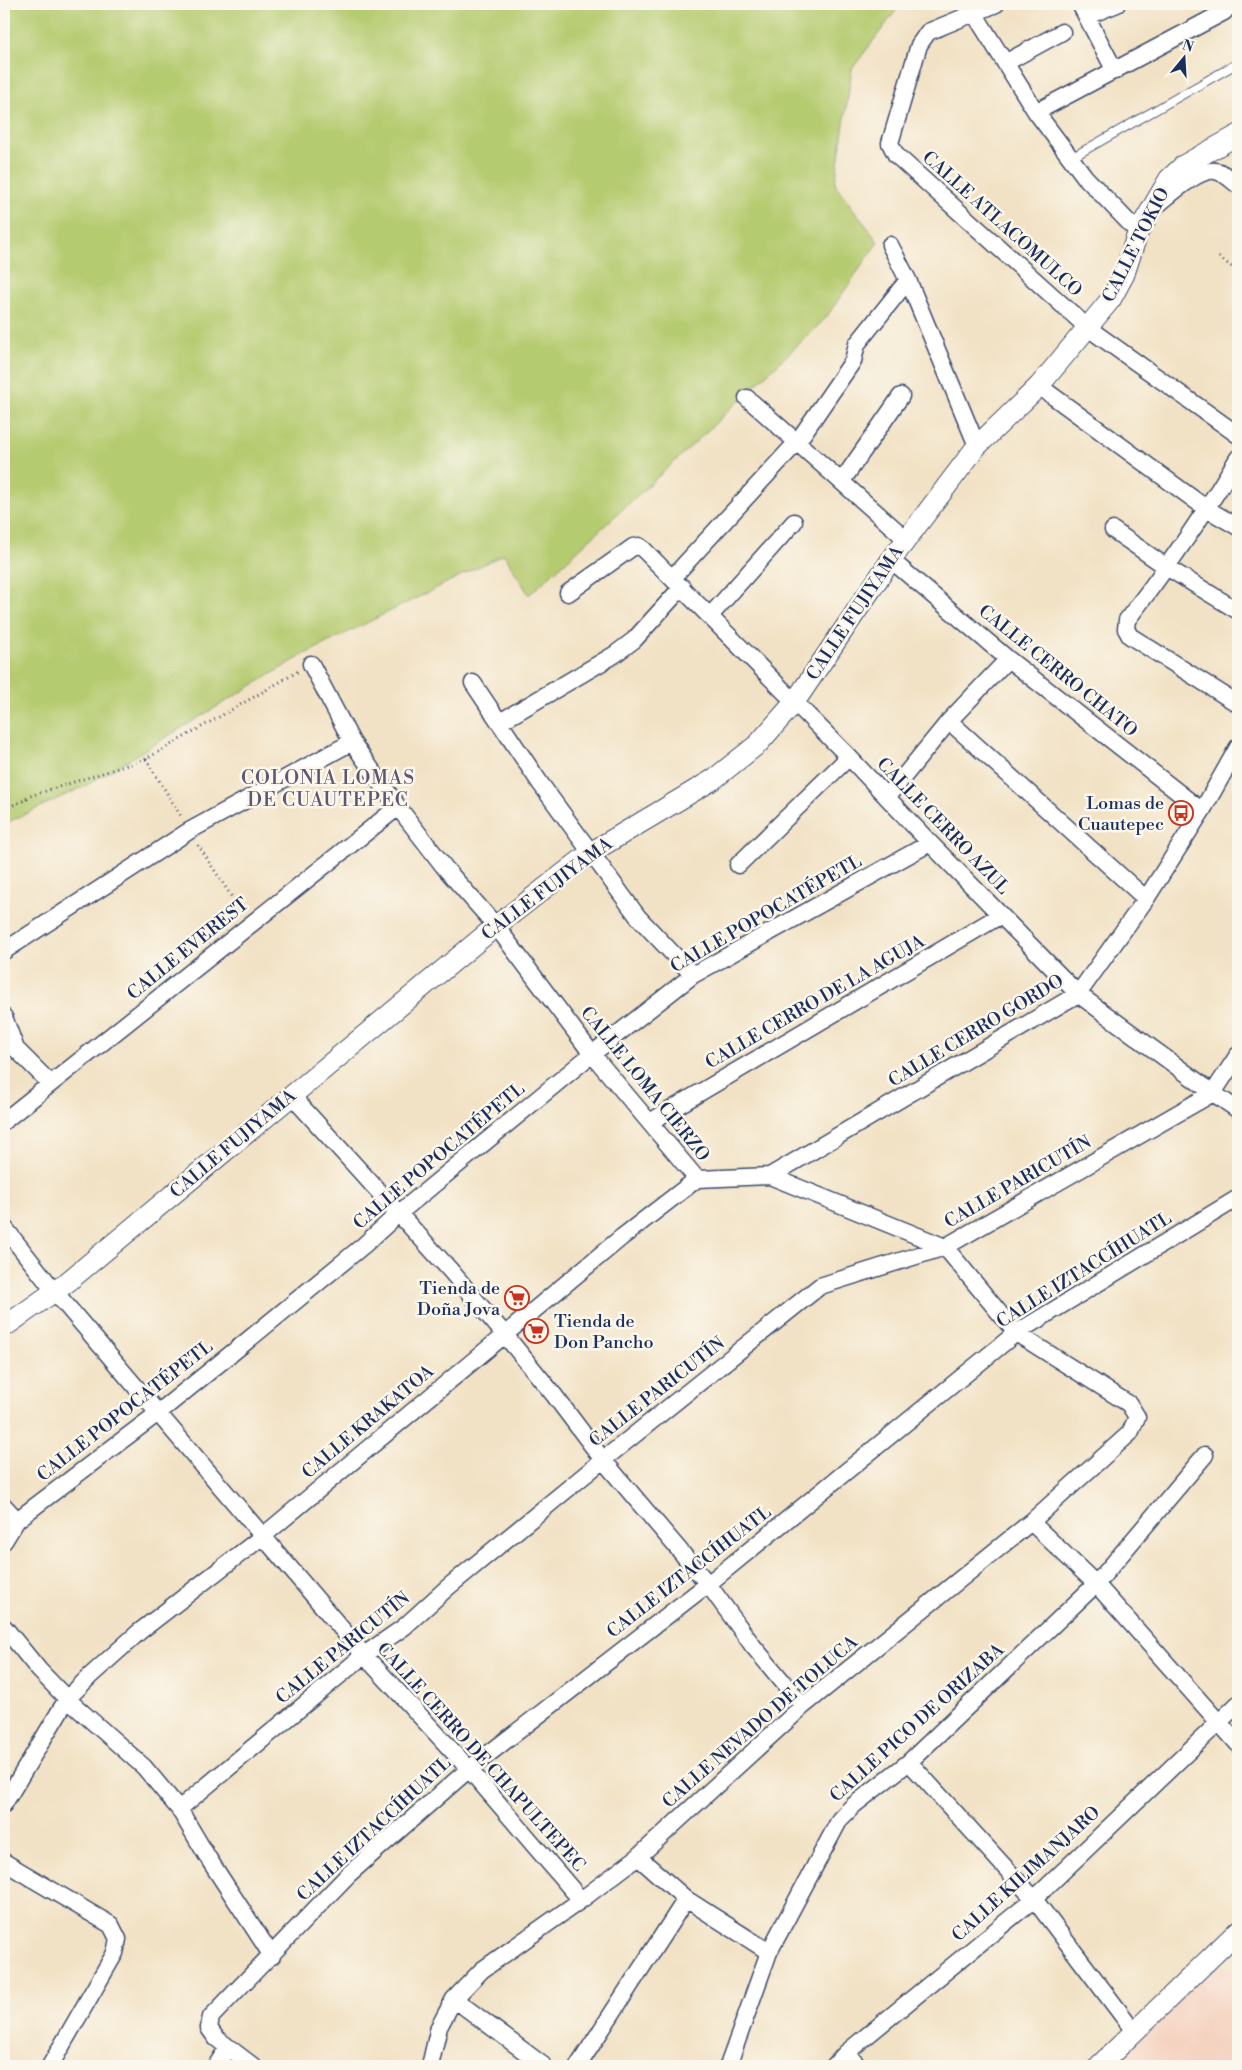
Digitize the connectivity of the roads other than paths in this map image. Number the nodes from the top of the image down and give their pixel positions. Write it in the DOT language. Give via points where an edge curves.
graph roads {
  1 [pos="996,4"];
  2 [pos="1118,4"];
  3 [pos="1231,4"];
  4 [pos="1083,10"];
  5 [pos="974,13"];
  6 [pos="1062,32"];
  7 [pos="1005,63"];
  8 [pos="1238,63"];
  9 [pos="1115,71"];
  10 [pos="1036,112"];
  11 [pos="1238,136"];
  12 [pos="1071,158"];
  13 [pos="1238,186"];
  14 [pos="1153,208"];
  15 [pos="1138,232"];
  16 [pos="890,245"];
  17 [pos="908,280"];
  18 [pos="1088,328"];
  19 [pos="1039,386"];
  20 [pos="901,396"];
  21 [pos="747,398"];
  22 [pos="1238,435"];
  23 [pos="798,442"];
  24 [pos="978,446"];
  25 [pos="1238,458"];
  26 [pos="842,481"];
  27 [pos="1208,509"];
  28 [pos="794,522"];
  29 [pos="1238,527"];
  30 [pos="1113,530"];
  31 [pos="906,539"];
  32 [pos="891,560"];
  33 [pos="1168,568"];
  34 [pos="677,582"];
  35 [pos="568,593"];
  36 [pos="1238,611"];
  37 [pos="710,616"];
  38 [pos="1008,659"];
  39 [pos="311,664"];
  40 [pos="473,683"];
  41 [pos="794,703"];
  42 [pos="1238,704"];
  43 [pos="949,721"];
  44 [pos="500,722"];
  45 [pos="352,742"];
  46 [pos="1238,747"];
  47 [pos="849,757"];
  48 [pos="887,797"];
  49 [pos="398,807"];
  50 [pos="1202,811"];
  51 [pos="930,843"];
  52 [pos="590,853"];
  53 [pos="738,865"];
  54 [pos="1146,899"];
  55 [pos="1001,915"];
  56 [pos="496,926"];
  57 [pos="4,951"];
  58 [pos="693,975"];
  59 [pos="1078,994"];
  60 [pos="4,1017"];
  61 [pos="10,1049"];
  62 [pos="592,1054"];
  63 [pos="1238,1055"];
  64 [pos="50,1083"];
  65 [pos="1213,1094"];
  66 [pos="291,1096"];
  67 [pos="1238,1110"];
  68 [pos="4,1120"];
  69 [pos="650,1122"];
  70 [pos="770,1176"];
  71 [pos="697,1179"];
  72 [pos="1238,1198"];
  73 [pos="398,1214"];
  74 [pos="4,1227"];
  75 [pos="945,1247"];
  76 [pos="55,1292"];
  77 [pos="4,1327"];
  78 [pos="1016,1333"];
  79 [pos="505,1334"];
  80 [pos="158,1413"];
  81 [pos="1137,1417"];
  82 [pos="1204,1455"];
  83 [pos="603,1460"];
  84 [pos="4,1506"];
  85 [pos="17,1520"];
  86 [pos="1031,1522"];
  87 [pos="263,1536"];
  88 [pos="4,1541"];
  89 [pos="708,1584"];
  90 [pos="1096,1584"];
  91 [pos="4,1627"];
  92 [pos="364,1656"];
  93 [pos="67,1699"];
  94 [pos="1238,1704"];
  95 [pos="802,1706"];
  96 [pos="1219,1723"];
  97 [pos="1238,1744"];
  98 [pos="910,1762"];
  99 [pos="468,1769"];
  100 [pos="4,1804"];
  101 [pos="180,1809"];
  102 [pos="638,1857"];
  103 [pos="4,1862"];
  104 [pos="686,1899"];
  105 [pos="1034,1899"];
  106 [pos="580,1900"];
  107 [pos="1238,1931"];
  108 [pos="769,1952"];
  109 [pos="272,1956"];
  110 [pos="454,1999"];
  111 [pos="1134,2031"];
  112 [pos="228,2047"];
  113 [pos="846,2053"];
  114 [pos="50,2066"];
  115 [pos="216,2066"];
  116 [pos="253,2066"];
  117 [pos="430,2066"];
  118 [pos="544,2066"];
  119 [pos="578,2066"];
  120 [pos="728,2066"];
  121 [pos="834,2066"];
  122 [pos="858,2066"];
  123 [pos="1099,2066"];
  1 -- 5 [label="street"];
  2 -- 4 [label="street"];
  3 -- 9 [label="street" via="1224,12"];
  4 -- 9 [label="street"];
  5 -- 7 [label="street"];
  5 -- 18 [label="street, CALLE ATLACOMULCO" via="928,32 919,45 890,143 896,154"];
  6 -- 7 [label="street"];
  7 -- 10 [label="street"];
  8 -- 12 [label="lane"];
  9 -- 10 [label="street"];
  10 -- 12 [label="street"];
  11 -- 14 [label="street, CALLE TOKIO" via="1184,165 1169,179"];
  12 -- 15 [label="street"];
  13 -- 14 [label="street" via="1212,170 1198,175"];
  14 -- 15 [label="street, CALLE TOKIO"];
  15 -- 18 [label="street, CALLE TOKIO" via="1124,275 1111,299"];
  16 -- 17 [label="street"];
  17 -- 23 [label="street" via="857,344 854,361"];
  17 -- 24 [label="street"];
  18 -- 19 [label="street, CALLE FUJIYAMA"];
  18 -- 22 [label="street, CALLE ATLACOMULCO"];
  19 -- 24 [label="street, CALLE FUJIYAMA"];
  19 -- 27 [label="street"];
  20 -- 26 [label="street"];
  21 -- 23 [label="street"];
  23 -- 26 [label="street"];
  23 -- 34 [label="street"];
  24 -- 31 [label="street, CALLE FUJIYAMA"];
  25 -- 27 [label="street"];
  26 -- 31 [label="street"];
  27 -- 29 [label="street"];
  27 -- 33 [label="street"];
  28 -- 37 [label="street"];
  30 -- 33 [label="street"];
  31 -- 32 [label="street, CALLE FUJIYAMA"];
  32 -- 38 [label="street, CALLE CERRO CHATO"];
  32 -- 41 [label="street, CALLE FUJIYAMA"];
  33 -- 36 [label="street"];
  33 -- 42 [label="street" via="1127,620 1126,629 1130,636"];
  34 -- 35 [label="street, CALLE CERRO AZUL" via="639,546"];
  34 -- 37 [label="street, CALLE CERRO AZUL"];
  34 -- 44 [label="street" via="634,640"];
  37 -- 41 [label="street, CALLE CERRO AZUL"];
  38 -- 43 [label="street"];
  38 -- 50 [label="street, CALLE CERRO CHATO"];
  39 -- 45 [label="street, CALLE LOMA CIERZO"];
  40 -- 44 [label="street"];
  41 -- 47 [label="street, CALLE CERRO AZUL"];
  41 -- 52 [label="street, CALLE FUJIYAMA" via="758,744 714,779"];
  43 -- 48 [label="street"];
  43 -- 54 [label="street"];
  44 -- 52 [label="street"];
  45 -- 49 [label="street, CALLE LOMA CIERZO"];
  45 -- 57 [label="street" via="189,831"];
  46 -- 50 [label="street, CALLE CERRO GORDO"];
  47 -- 48 [label="street, CALLE CERRO AZUL"];
  47 -- 53 [label="street"];
  48 -- 51 [label="street, CALLE CERRO AZUL"];
  49 -- 56 [label="street, CALLE LOMA CIERZO"];
  49 -- 64 [label="street, CALLE EVEREST"];
  50 -- 54 [label="street, CALLE CERRO GORDO"];
  51 -- 55 [label="street, CALLE CERRO AZUL"];
  51 -- 58 [label="street, CALLE POPOCATÉPETL"];
  52 -- 56 [label="street, CALLE FUJIYAMA"];
  52 -- 58 [label="street" via="638,917"];
  54 -- 59 [label="street, CALLE CERRO GORDO"];
  55 -- 59 [label="street, CALLE CERRO AZUL"];
  55 -- 69 [label="street, CALLE CERRO DE LA AGUJA"];
  56 -- 62 [label="street, CALLE LOMA CIERZO"];
  56 -- 66 [label="street, CALLE FUJIYAMA"];
  58 -- 62 [label="street, CALLE POPOCATÉPETL"];
  59 -- 65 [label="street, CALLE CERRO AZUL"];
  59 -- 70 [label="street, CALLE CERRO GORDO"];
  60 -- 61 [label="street"];
  61 -- 64 [label="street"];
  62 -- 69 [label="street, CALLE LOMA CIERZO"];
  62 -- 73 [label="street, CALLE POPOCATÉPETL"];
  63 -- 65 [label="street"];
  64 -- 68 [label="street, CALLE EVEREST"];
  65 -- 67 [label="street, CALLE CERRO AZUL"];
  65 -- 75 [label="street, CALLE PARICUTÍN"];
  66 -- 73 [label="street"];
  66 -- 76 [label="street, CALLE FUJIYAMA"];
  69 -- 71 [label="street, CALLE LOMA CIERZO"];
  70 -- 71 [label="street, CALLE LOMA CIERZO"];
  70 -- 75 [label="street, CALLE LOMA CIERZO"];
  71 -- 79 [label="street, CALLE KRAKATOA"];
  72 -- 78 [label="street, CALLE IZTACCÍHUATL"];
  73 -- 79 [label="street"];
  73 -- 80 [label="street, CALLE POPOCATÉPETL"];
  74 -- 76 [label="street, CALLE CERRO DE CHAPULTEPEC"];
  75 -- 78 [label="street, CALLE LOMA CIERZO"];
  75 -- 83 [label="street, CALLE PARICUTÍN" via="820,1286"];
  76 -- 77 [label="street, CALLE FUJIYAMA"];
  76 -- 80 [label="street, CALLE CERRO DE CHAPULTEPEC"];
  78 -- 81 [label="street, CALLE LOMA CIERZO" via="1129,1404"];
  78 -- 89 [label="street, CALLE IZTACCÍHUATL"];
  79 -- 83 [label="street"];
  79 -- 87 [label="street, CALLE KRAKATOA"];
  80 -- 85 [label="street, CALLE POPOCATÉPETL"];
  80 -- 87 [label="street, CALLE CERRO DE CHAPULTEPEC"];
  81 -- 86 [label="street, CALLE NEVADO DE TOLUCA" via="1130,1433"];
  82 -- 90 [label="street, CALLE PICO DE ORIZABA"];
  83 -- 89 [label="street"];
  83 -- 92 [label="street, CALLE PARICUTÍN" via="404,1627"];
  84 -- 85 [label="street"];
  85 -- 88 [label="street, CALLE POPOCATÉPETL"];
  86 -- 90 [label="street"];
  86 -- 95 [label="street, CALLE NEVADO DE TOLUCA"];
  87 -- 92 [label="street, CALLE CERRO DE CHAPULTEPEC"];
  87 -- 93 [label="street, CALLE KRAKATOA" via="139,1632"];
  89 -- 95 [label="street"];
  89 -- 99 [label="street, CALLE IZTACCÍHUATL"];
  90 -- 96 [label="street"];
  90 -- 98 [label="street, CALLE PICO DE ORIZABA"];
  91 -- 93 [label="street"];
  92 -- 99 [label="street, CALLE CERRO DE CHAPULTEPEC"];
  92 -- 101 [label="street, CALLE PARICUTÍN"];
  93 -- 100 [label="street, CALLE KRAKATOA"];
  93 -- 101 [label="street" via="144,1767"];
  94 -- 96 [label="street, CALLE KILIMANJARO"];
  95 -- 102 [label="street, CALLE NEVADO DE TOLUCA"];
  96 -- 97 [label="street"];
  96 -- 105 [label="street, CALLE KILIMANJARO"];
  98 -- 105 [label="street"];
  98 -- 108 [label="street, CALLE PICO DE ORIZABA" via="854,1805 840,1820"];
  99 -- 106 [label="street, CALLE CERRO DE CHAPULTEPEC"];
  99 -- 109 [label="street, CALLE IZTACCÍHUATL" via="349,1874"];
  101 -- 109 [label="street"];
  102 -- 104 [label="street"];
  102 -- 106 [label="street, CALLE NEVADO DE TOLUCA"];
  103 -- 114 [label="street" via="112,1926 118,1939 114,1953"];
  104 -- 108 [label="street"];
  104 -- 119 [label="street"];
  105 -- 111 [label="street"];
  105 -- 113 [label="street, CALLE KILIMANJARO"];
  106 -- 110 [label="street, CALLE NEVADO DE TOLUCA" via="482,1970"];
  107 -- 111 [label="street"];
  108 -- 120 [label="street, CALLE PICO DE ORIZABA"];
  109 -- 112 [label="street, CALLE IZTACCÍHUATL" via="211,2016 209,2028"];
  110 -- 117 [label="street, CALLE NEVADO DE TOLUCA" via="440,2027"];
  110 -- 118 [label="street"];
  111 -- 123 [label="street"];
  112 -- 115 [label="street"];
  112 -- 116 [label="street"];
  113 -- 121 [label="street, CALLE KILIMANJARO"];
  113 -- 122 [label="street"];
}
